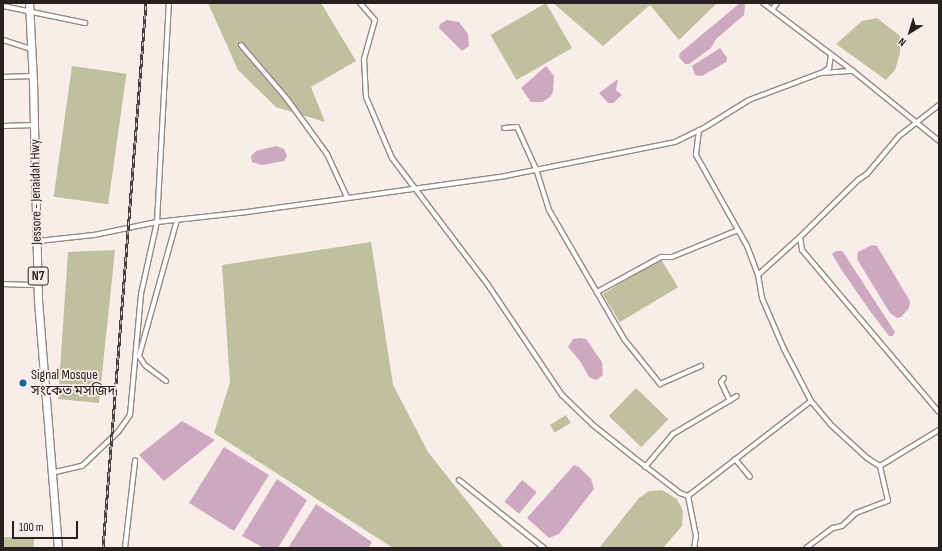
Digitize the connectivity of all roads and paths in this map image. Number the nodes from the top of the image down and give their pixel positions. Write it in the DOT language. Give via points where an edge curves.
graph roads {
  1 [pos="29,3"];
  2 [pos="169,3"];
  3 [pos="360,3"];
  4 [pos="763,3"];
  5 [pos="777,3"];
  6 [pos="3,6"];
  7 [pos="772,10"];
  8 [pos="30,12"];
  9 [pos="85,23"];
  10 [pos="3,40"];
  11 [pos="241,45"];
  12 [pos="31,49"];
  13 [pos="831,55"];
  14 [pos="853,71"];
  15 [pos="821,73"];
  16 [pos="33,76"];
  17 [pos="3,77"];
  18 [pos="939,105"];
  19 [pos="917,124"];
  20 [pos="35,125"];
  21 [pos="3,126"];
  22 [pos="504,128"];
  23 [pos="699,130"];
  24 [pos="939,141"];
  25 [pos="536,170"];
  26 [pos="417,188"];
  27 [pos="347,197"];
  28 [pos="177,220"];
  29 [pos="156,222"];
  30 [pos="738,230"];
  31 [pos="800,237"];
  32 [pos="38,241"];
  33 [pos="758,275"];
  34 [pos="3,284"];
  35 [pos="38,285"];
  36 [pos="597,292"];
  37 [pos="701,366"];
  38 [pos="724,378"];
  39 [pos="166,381"];
  40 [pos="737,396"];
  41 [pos="730,401"];
  42 [pos="811,401"];
  43 [pos="939,412"];
  44 [pos="939,430"];
  45 [pos="735,459"];
  46 [pos="135,461"];
  47 [pos="880,466"];
  48 [pos="645,467"];
  49 [pos="50,473"];
  50 [pos="750,477"];
  51 [pos="459,480"];
  52 [pos="688,496"];
  53 [pos="58,548"];
  54 [pos="125,548"];
  55 [pos="544,548"];
  56 [pos="694,548"];
  57 [pos="806,548"];
  1 -- 8 [label="highway, Jessore - Jenaidah Hwy / N7"];
  2 -- 29 [label="street"];
  3 -- 26 [label="street" via="375,20 364,59 366,97 392,158"];
  4 -- 7 [label="street"];
  5 -- 7 [label="street"];
  6 -- 8 [label="street"];
  7 -- 13 [label="street"];
  8 -- 9 [label="street"];
  8 -- 12 [label="highway, Jessore - Jenaidah Hwy / N7"];
  10 -- 12 [label="street"];
  11 -- 27 [label="street" via="327,154"];
  12 -- 16 [label="highway, Jessore - Jenaidah Hwy / N7"];
  13 -- 14 [label="street"];
  13 -- 15 [label="street" via="829,68"];
  14 -- 15 [label="street"];
  14 -- 19 [label="street"];
  15 -- 23 [label="street" via="748,100"];
  16 -- 17 [label="street"];
  16 -- 20 [label="highway, Jessore - Jenaidah Hwy / N7"];
  18 -- 19 [label="street"];
  19 -- 24 [label="street"];
  19 -- 31 [label="street" via="899,136 867,174"];
  20 -- 21 [label="street"];
  20 -- 32 [label="highway, Jessore - Jenaidah Hwy / N7"];
  22 -- 25 [label="street" via="517,127"];
  23 -- 25 [label="street" via="675,142"];
  23 -- 30 [label="street" via="696,155"];
  25 -- 26 [label="street"];
  25 -- 36 [label="street" via="549,210"];
  26 -- 27 [label="street"];
  26 -- 48 [label="street" via="488,285 562,395 593,425"];
  27 -- 28 [label="street"];
  28 -- 29 [label="street"];
  28 -- 39 [label="street" via="139,356 144,365"];
  29 -- 32 [label="street" via="101,234"];
  29 -- 49 [label="street" via="141,294 130,415 118,432 82,466"];
  30 -- 33 [label="street"];
  30 -- 36 [label="street" via="672,257 661,257"];
  31 -- 33 [label="street"];
  31 -- 43 [label="street" via="802,250"];
  32 -- 35 [label="highway, Jessore - Jenaidah Hwy / N7"];
  33 -- 42 [label="street" via="762,298"];
  34 -- 35 [label="street"];
  35 -- 49 [label="highway, Jessore - Jenaidah Hwy / N7"];
  36 -- 37 [label="street" via="624,339 660,384"];
  38 -- 41 [label="street" via="721,382"];
  40 -- 41 [label="street"];
  41 -- 48 [label="street" via="672,434"];
  42 -- 45 [label="street"];
  42 -- 47 [label="street" via="830,424 867,458"];
  44 -- 47 [label="street"];
  45 -- 50 [label="street"];
  45 -- 52 [label="street"];
  46 -- 54 [label="street"];
  47 -- 57 [label="street" via="888,501 856,513 842,526 833,528"];
  48 -- 52 [label="street"];
  49 -- 53 [label="highway, Jessore - Jenaidah Hwy / N7"];
  51 -- 55 [label="street"];
  52 -- 56 [label="street" via="696,536"];
}
